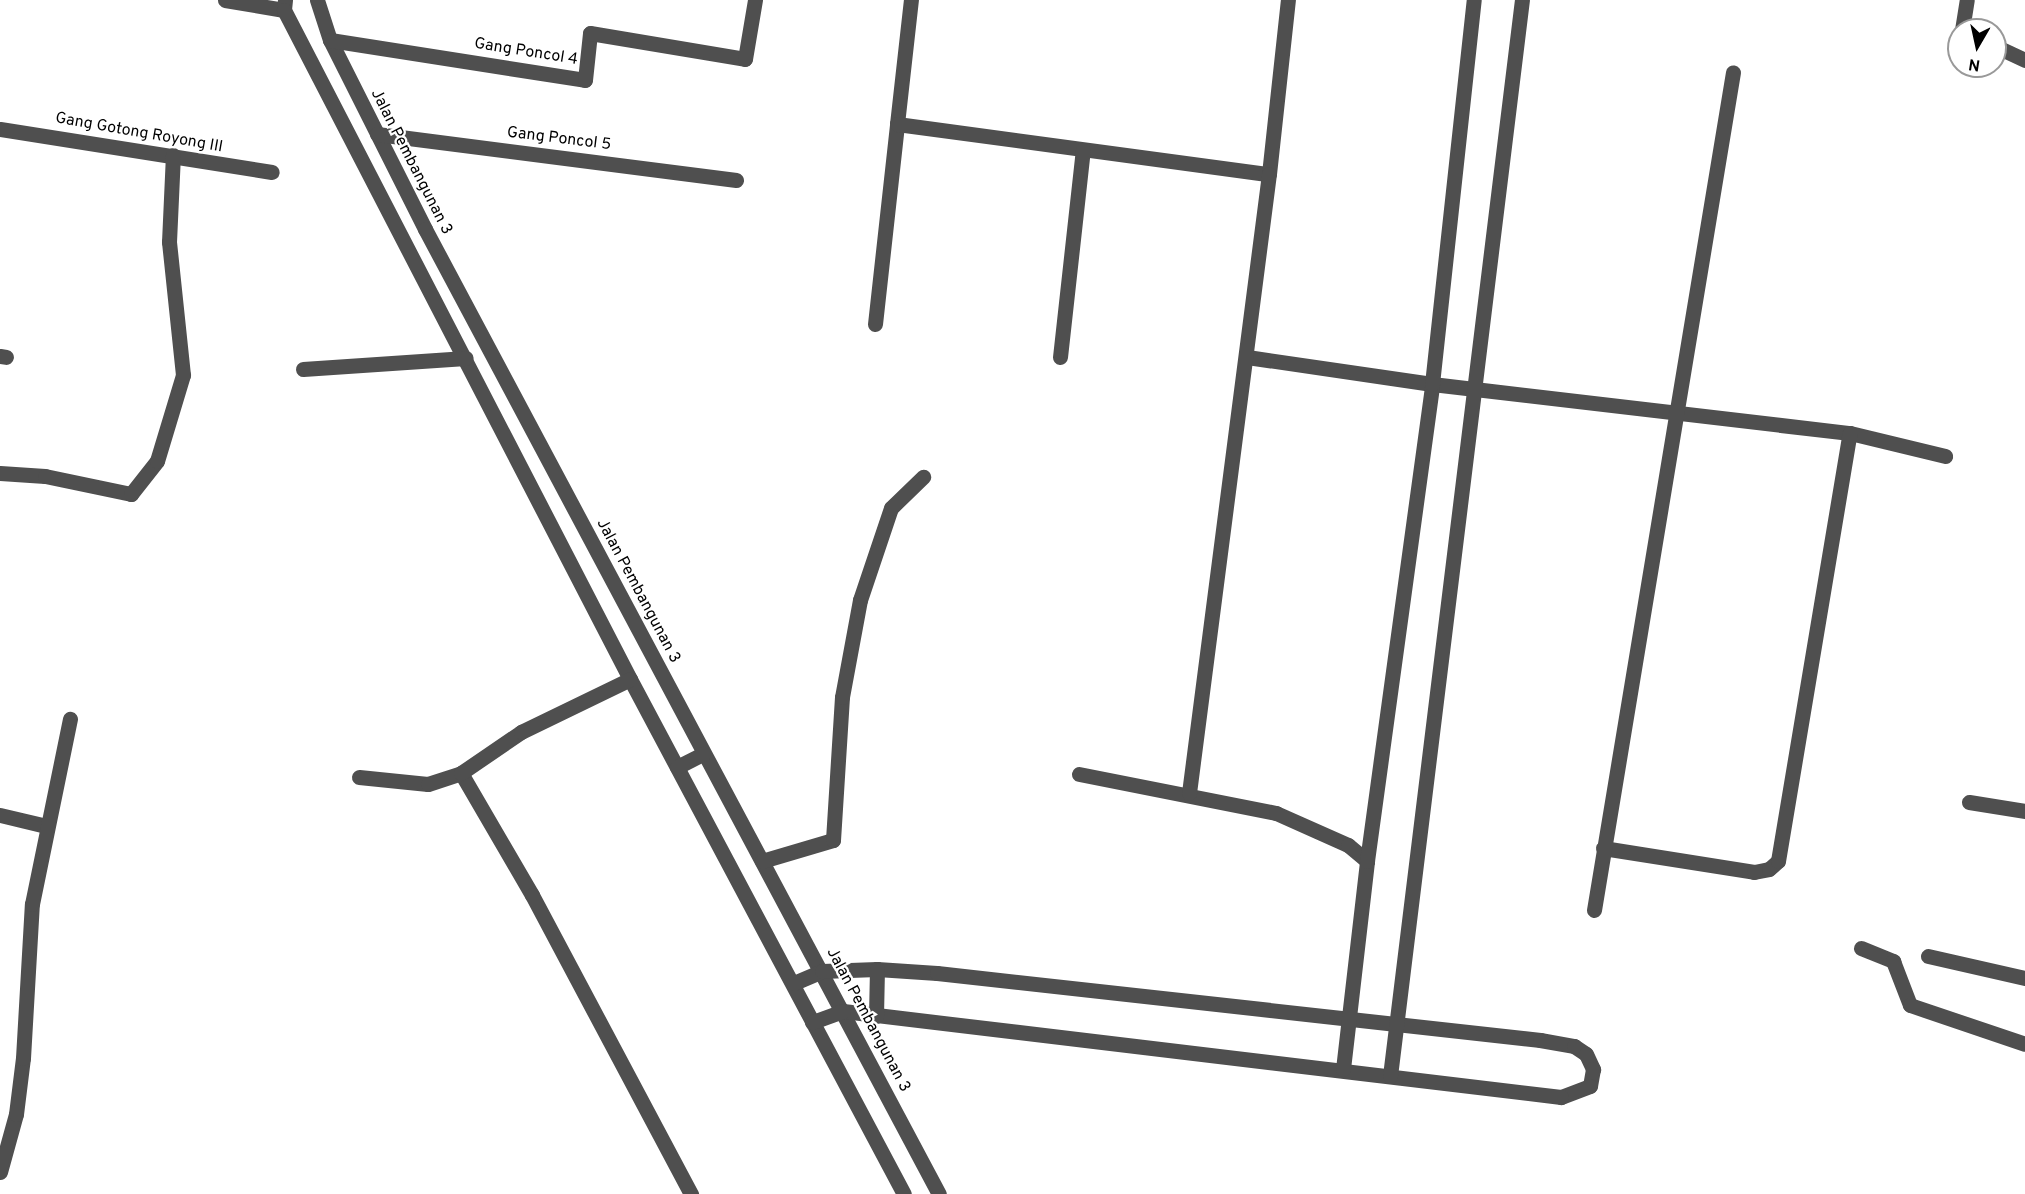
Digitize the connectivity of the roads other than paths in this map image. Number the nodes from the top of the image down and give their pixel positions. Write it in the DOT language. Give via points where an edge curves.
graph roads {
  1 [pos="225,0"];
  2 [pos="316,0"];
  3 [pos="755,0"];
  4 [pos="911,0"];
  5 [pos="1288,0"];
  6 [pos="1474,0"];
  7 [pos="1522,0"];
  8 [pos="1967,0"];
  9 [pos="284,5"];
  10 [pos="1964,18"];
  11 [pos="330,40"];
  12 [pos="2007,52"];
  13 [pos="2025,60"];
  14 [pos="1733,72"];
  15 [pos="897,124"];
  16 [pos="0,129"];
  17 [pos="377,134"];
  18 [pos="1083,150"];
  19 [pos="173,155"];
  20 [pos="272,172"];
  21 [pos="1269,174"];
  22 [pos="736,180"];
  23 [pos="425,229"];
  24 [pos="403,239"];
  25 [pos="874,324"];
  26 [pos="1060,357"];
  27 [pos="1247,357"];
  28 [pos="466,358"];
  29 [pos="303,369"];
  30 [pos="1432,384"];
  31 [pos="1474,388"];
  32 [pos="1677,411"];
  33 [pos="1850,432"];
  34 [pos="1945,456"];
  35 [pos="0,473"];
  36 [pos="923,477"];
  37 [pos="630,679"];
  38 [pos="70,719"];
  39 [pos="703,754"];
  40 [pos="677,767"];
  41 [pos="460,773"];
  42 [pos="1078,774"];
  43 [pos="359,777"];
  44 [pos="1189,793"];
  45 [pos="1969,802"];
  46 [pos="2025,811"];
  47 [pos="0,815"];
  48 [pos="46,826"];
  49 [pos="1603,848"];
  50 [pos="762,861"];
  51 [pos="1367,861"];
  52 [pos="1593,910"];
  53 [pos="1861,948"];
  54 [pos="1928,956"];
  55 [pos="877,969"];
  56 [pos="822,971"];
  57 [pos="2025,978"];
  58 [pos="794,983"];
  59 [pos="843,1011"];
  60 [pos="876,1016"];
  61 [pos="1350,1018"];
  62 [pos="812,1022"];
  63 [pos="1397,1023"];
  64 [pos="2025,1044"];
  65 [pos="1343,1069"];
  66 [pos="1390,1076"];
  67 [pos="0,1172"];
  68 [pos="691,1194"];
  69 [pos="904,1194"];
  70 [pos="939,1194"];
  1 -- 9 [label="street"];
  2 -- 11 [label="street, Jalan Pembangunan 3"];
  3 -- 11 [label="street, Gang Poncol 4" via="745,59 590,33 585,80"];
  4 -- 15 [label="street"];
  5 -- 21 [label="street"];
  6 -- 30 [label="street"];
  7 -- 31 [label="street"];
  8 -- 10 [label="street"];
  9 -- 24 [label="street"];
  11 -- 17 [label="street, Jalan Pembangunan 3"];
  12 -- 13 [label="street"];
  14 -- 32 [label="street"];
  15 -- 18 [label="street"];
  15 -- 25 [label="street"];
  16 -- 19 [label="street, Gang Gotong Royong III"];
  17 -- 22 [label="street, Gang Poncol 5"];
  17 -- 23 [label="street, Jalan Pembangunan 3"];
  18 -- 21 [label="street"];
  18 -- 26 [label="street"];
  19 -- 20 [label="street, Gang Gotong Royong III"];
  19 -- 35 [label="street" via="169,242 183,375 157,461 131,494 45,476"];
  21 -- 27 [label="street"];
  23 -- 24 [label="street"];
  23 -- 39 [label="street, Jalan Pembangunan 3"];
  24 -- 28 [label="street"];
  27 -- 30 [label="street"];
  27 -- 44 [label="street"];
  28 -- 29 [label="street"];
  28 -- 37 [label="street"];
  30 -- 31 [label="street"];
  30 -- 51 [label="street"];
  31 -- 32 [label="street"];
  31 -- 63 [label="street"];
  32 -- 33 [label="street"];
  32 -- 49 [label="street"];
  33 -- 34 [label="street"];
  33 -- 49 [label="street" via="1778,861 1769,869 1754,872"];
  36 -- 50 [label="street" via="891,508 860,600 842,697 833,840"];
  37 -- 40 [label="street"];
  37 -- 41 [label="street" via="521,732"];
  38 -- 48 [label="street"];
  39 -- 40 [label="street"];
  39 -- 50 [label="street, Jalan Pembangunan 3"];
  40 -- 58 [label="street"];
  41 -- 43 [label="street" via="428,784"];
  41 -- 68 [label="street" via="531,895"];
  42 -- 44 [label="street"];
  44 -- 51 [label="street" via="1276,813 1348,845"];
  45 -- 46 [label="street"];
  47 -- 48 [label="street"];
  48 -- 67 [label="street" via="32,904 19,1091"];
  49 -- 52 [label="street"];
  50 -- 56 [label="street, Jalan Pembangunan 3"];
  51 -- 61 [label="street"];
  53 -- 64 [label="street" via="1893,962 1910,1005"];
  54 -- 57 [label="street"];
  55 -- 56 [label="street"];
  55 -- 60 [label="street"];
  55 -- 61 [label="street"];
  56 -- 58 [label="street"];
  56 -- 59 [label="street, Jalan Pembangunan 3"];
  58 -- 62 [label="street"];
  59 -- 60 [label="street"];
  59 -- 62 [label="street"];
  59 -- 70 [label="street, Jalan Pembangunan 3"];
  60 -- 65 [label="street"];
  61 -- 63 [label="street"];
  61 -- 65 [label="street"];
  62 -- 69 [label="street"];
  63 -- 66 [label="street"];
  63 -- 66 [label="street" via="1574,1046 1586,1054 1593,1069 1590,1086 1561,1097"];
  65 -- 66 [label="street"];
}
